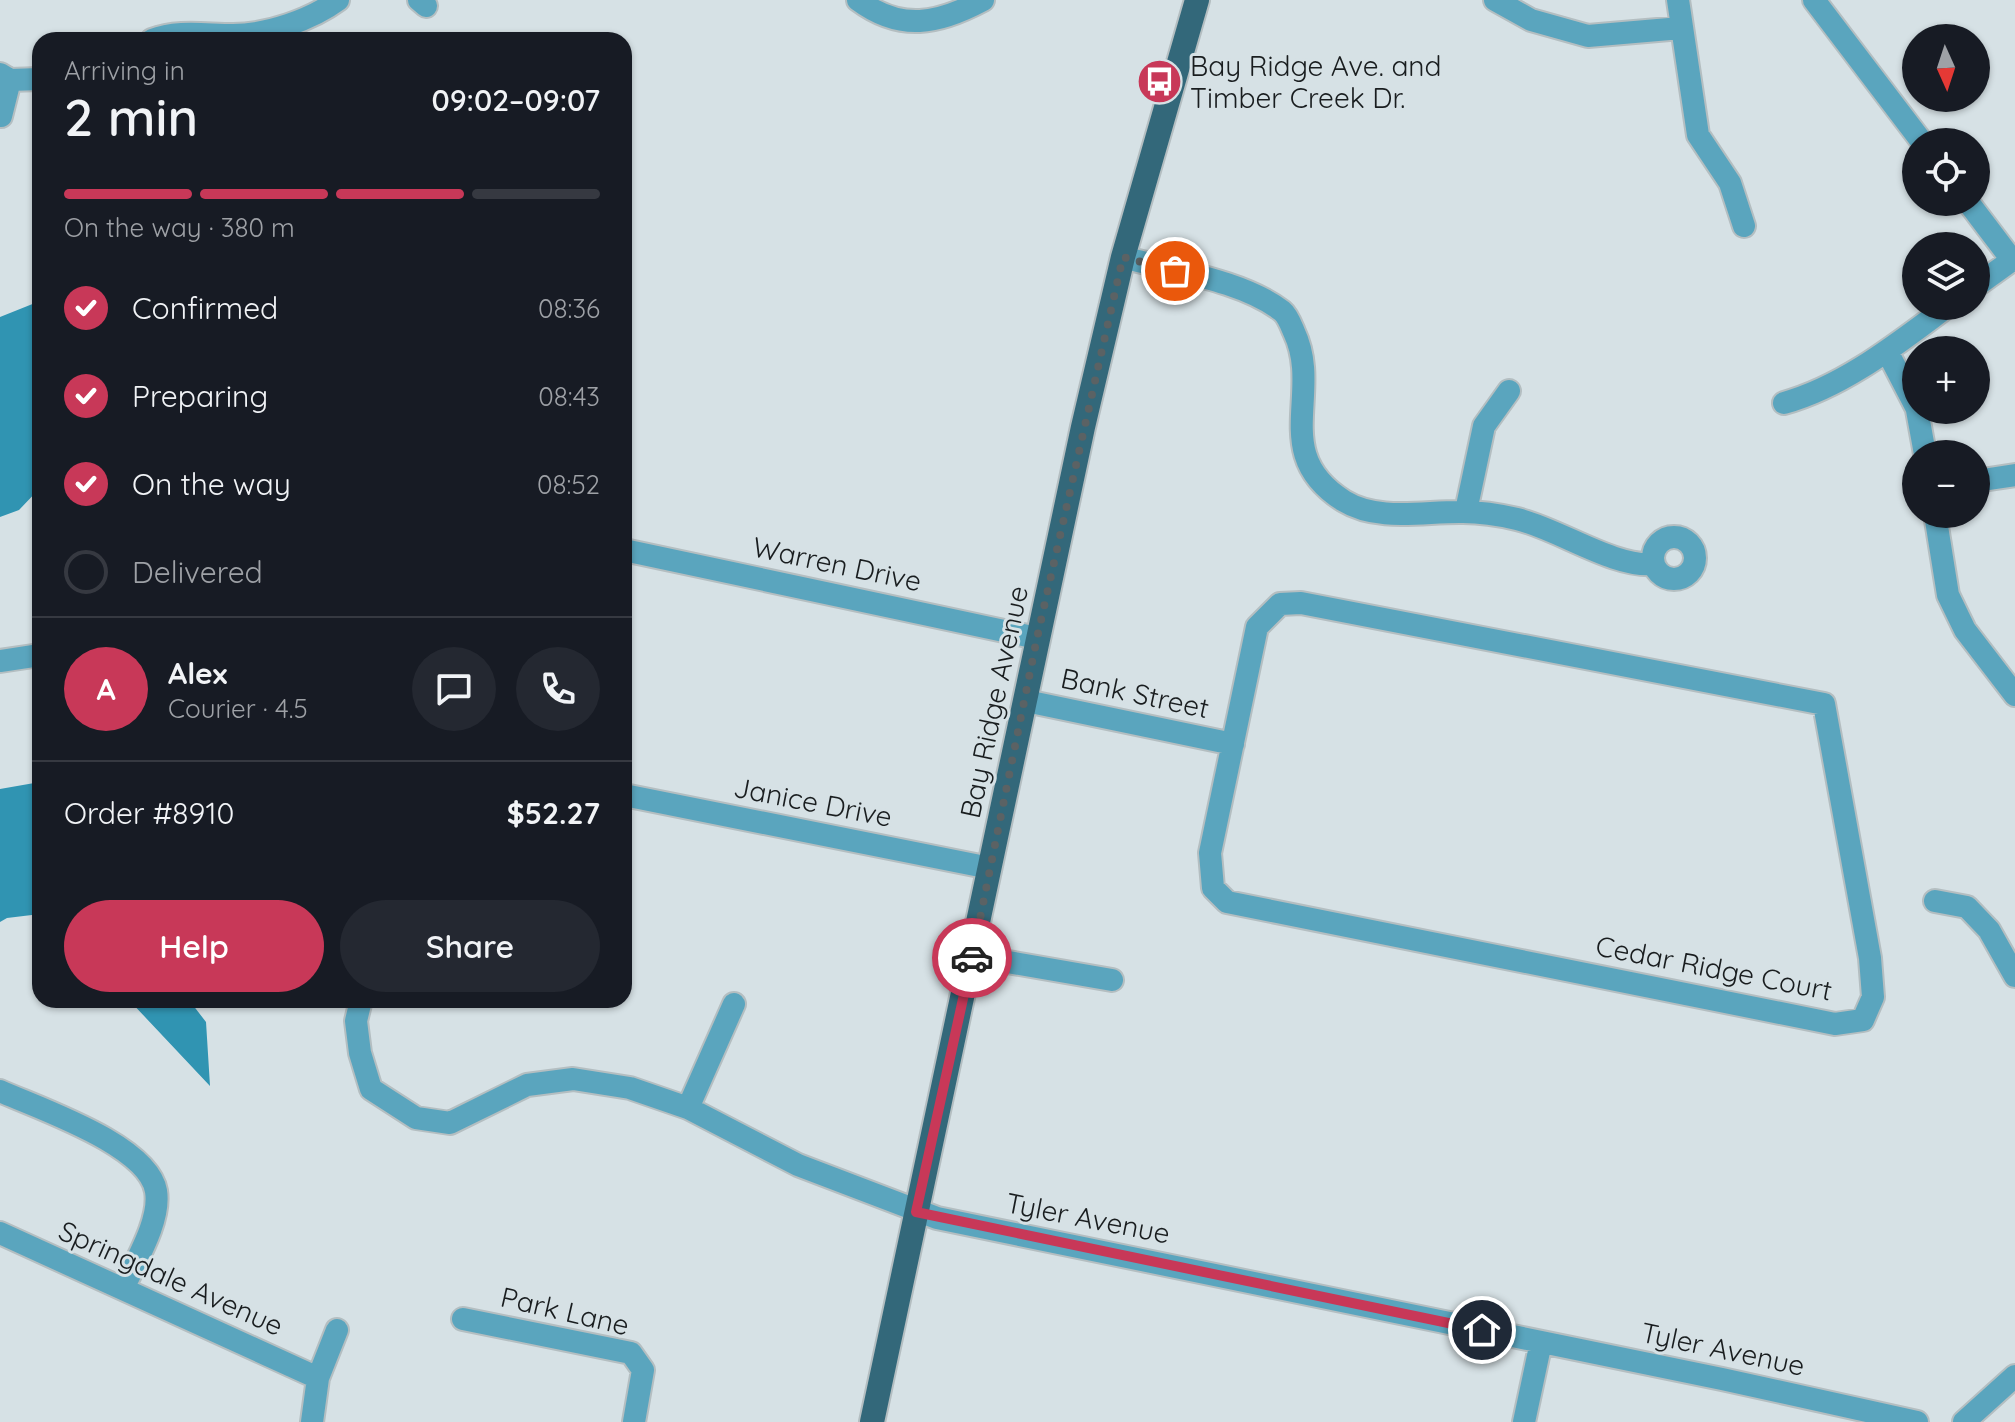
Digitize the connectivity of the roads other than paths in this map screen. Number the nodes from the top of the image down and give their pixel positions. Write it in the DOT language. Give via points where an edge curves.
graph roads {
  1 [pos="338,0"];
  2 [pos="858,0"];
  3 [pos="983,0"];
  4 [pos="1197,0"];
  5 [pos="1495,0"];
  6 [pos="1678,0"];
  7 [pos="1814,0"];
  8 [pos="1681,28"];
  9 [pos="250,32"];
  10 [pos="5,77"];
  11 [pos="32,79"];
  12 [pos="1,116"];
  13 [pos="1911,128"];
  14 [pos="1979,216"];
  15 [pos="1744,226"];
  16 [pos="1123,257"];
  17 [pos="2013,259"];
  18 [pos="1990,276"];
  19 [pos="1929,320"];
  20 [pos="1887,351"];
  21 [pos="1902,380"];
  22 [pos="1509,391"];
  23 [pos="1784,403"];
  24 [pos="2015,475"];
  25 [pos="1990,479"];
  26 [pos="1466,511"];
  27 [pos="1937,528"];
  28 [pos="632,552"];
  29 [pos="1654,564"];
  30 [pos="1037,638"];
  31 [pos="32,656"];
  32 [pos="0,661"];
  33 [pos="2015,695"];
  34 [pos="1026,701"];
  35 [pos="1233,744"];
  36 [pos="632,797"];
  37 [pos="990,868"];
  38 [pos="1935,901"];
  39 [pos="973,956"];
  40 [pos="2015,976"];
  41 [pos="1112,980"];
  42 [pos="734,1004"];
  43 [pos="359,1008"];
  44 [pos="0,1091"];
  45 [pos="688,1108"];
  46 [pos="916,1212"];
  47 [pos="0,1233"];
  48 [pos="123,1289"];
  49 [pos="463,1319"];
  50 [pos="337,1330"];
  51 [pos="1541,1342"];
  52 [pos="2015,1376"];
  53 [pos="318,1378"];
  54 [pos="312,1422"];
  55 [pos="634,1422"];
  56 [pos="872,1422"];
  57 [pos="1524,1422"];
  58 [pos="1917,1422"];
  59 [pos="1964,1422"];
  1 -- 9 [label="street" via="316,16"];
  2 -- 3 [label="street" via="879,16 927,23"];
  4 -- 16 [label="main road, Bay Ridge Avenue"];
  5 -- 8 [label="street" via="1531,20 1588,36"];
  6 -- 8 [label="street"];
  7 -- 13 [label="street"];
  8 -- 15 [label="street" via="1698,135 1730,183"];
  10 -- 11 [label="street"];
  10 -- 12 [label="street"];
  14 -- 17 [label="street"];
  16 -- 26 [label="street" via="1254,293 1286,313 1300,343 1302,446 1312,473 1345,501 1373,512"];
  16 -- 30 [label="main road, Bay Ridge Avenue"];
  17 -- 18 [label="street"];
  19 -- 20 [label="street"];
  20 -- 21 [label="street"];
  20 -- 23 [label="street" via="1813,395"];
  22 -- 26 [label="street" via="1484,426"];
  24 -- 25 [label="street"];
  26 -- 29 [label="street" via="1519,520 1624,562"];
  27 -- 33 [label="street" via="1948,595 1965,630"];
  28 -- 30 [label="street, Warren Drive"];
  30 -- 34 [label="main road, Bay Ridge Avenue"];
  31 -- 32 [label="street"];
  34 -- 35 [label="street, Bank Street"];
  34 -- 37 [label="main road, Bay Ridge Avenue"];
  35 -- 35 [label="street, Cedar Ridge Court" via="1210,853 1213,888 1227,902 1835,1024 1863,1020 1873,997 1824,704 1301,603 1280,604 1257,627"];
  36 -- 37 [label="street, Janice Drive"];
  37 -- 39 [label="main road, Bay Ridge Avenue"];
  38 -- 40 [label="street" via="1967,907 1989,930"];
  39 -- 41 [label="street"];
  39 -- 46 [label="main road, Bay Ridge Avenue"];
  42 -- 45 [label="street"];
  43 -- 45 [label="street, Tyler Avenue" via="360,1053 371,1089 416,1118 450,1123 527,1085 573,1079 630,1088"];
  44 -- 48 [label="street" via="140,1160 151,1176 156,1207"];
  45 -- 46 [label="street, Tyler Avenue" via="798,1165"];
  46 -- 51 [label="street, Tyler Avenue"];
  46 -- 56 [label="main road, Bay Ridge Avenue"];
  47 -- 48 [label="street, Springdale Avenue"];
  48 -- 53 [label="street, Springdale Avenue"];
  49 -- 55 [label="street, Park Lane" via="631,1353 643,1370"];
  50 -- 53 [label="street"];
  51 -- 57 [label="street"];
  51 -- 58 [label="street, Tyler Avenue"];
  52 -- 59 [label="street"];
  53 -- 54 [label="street"];
}
